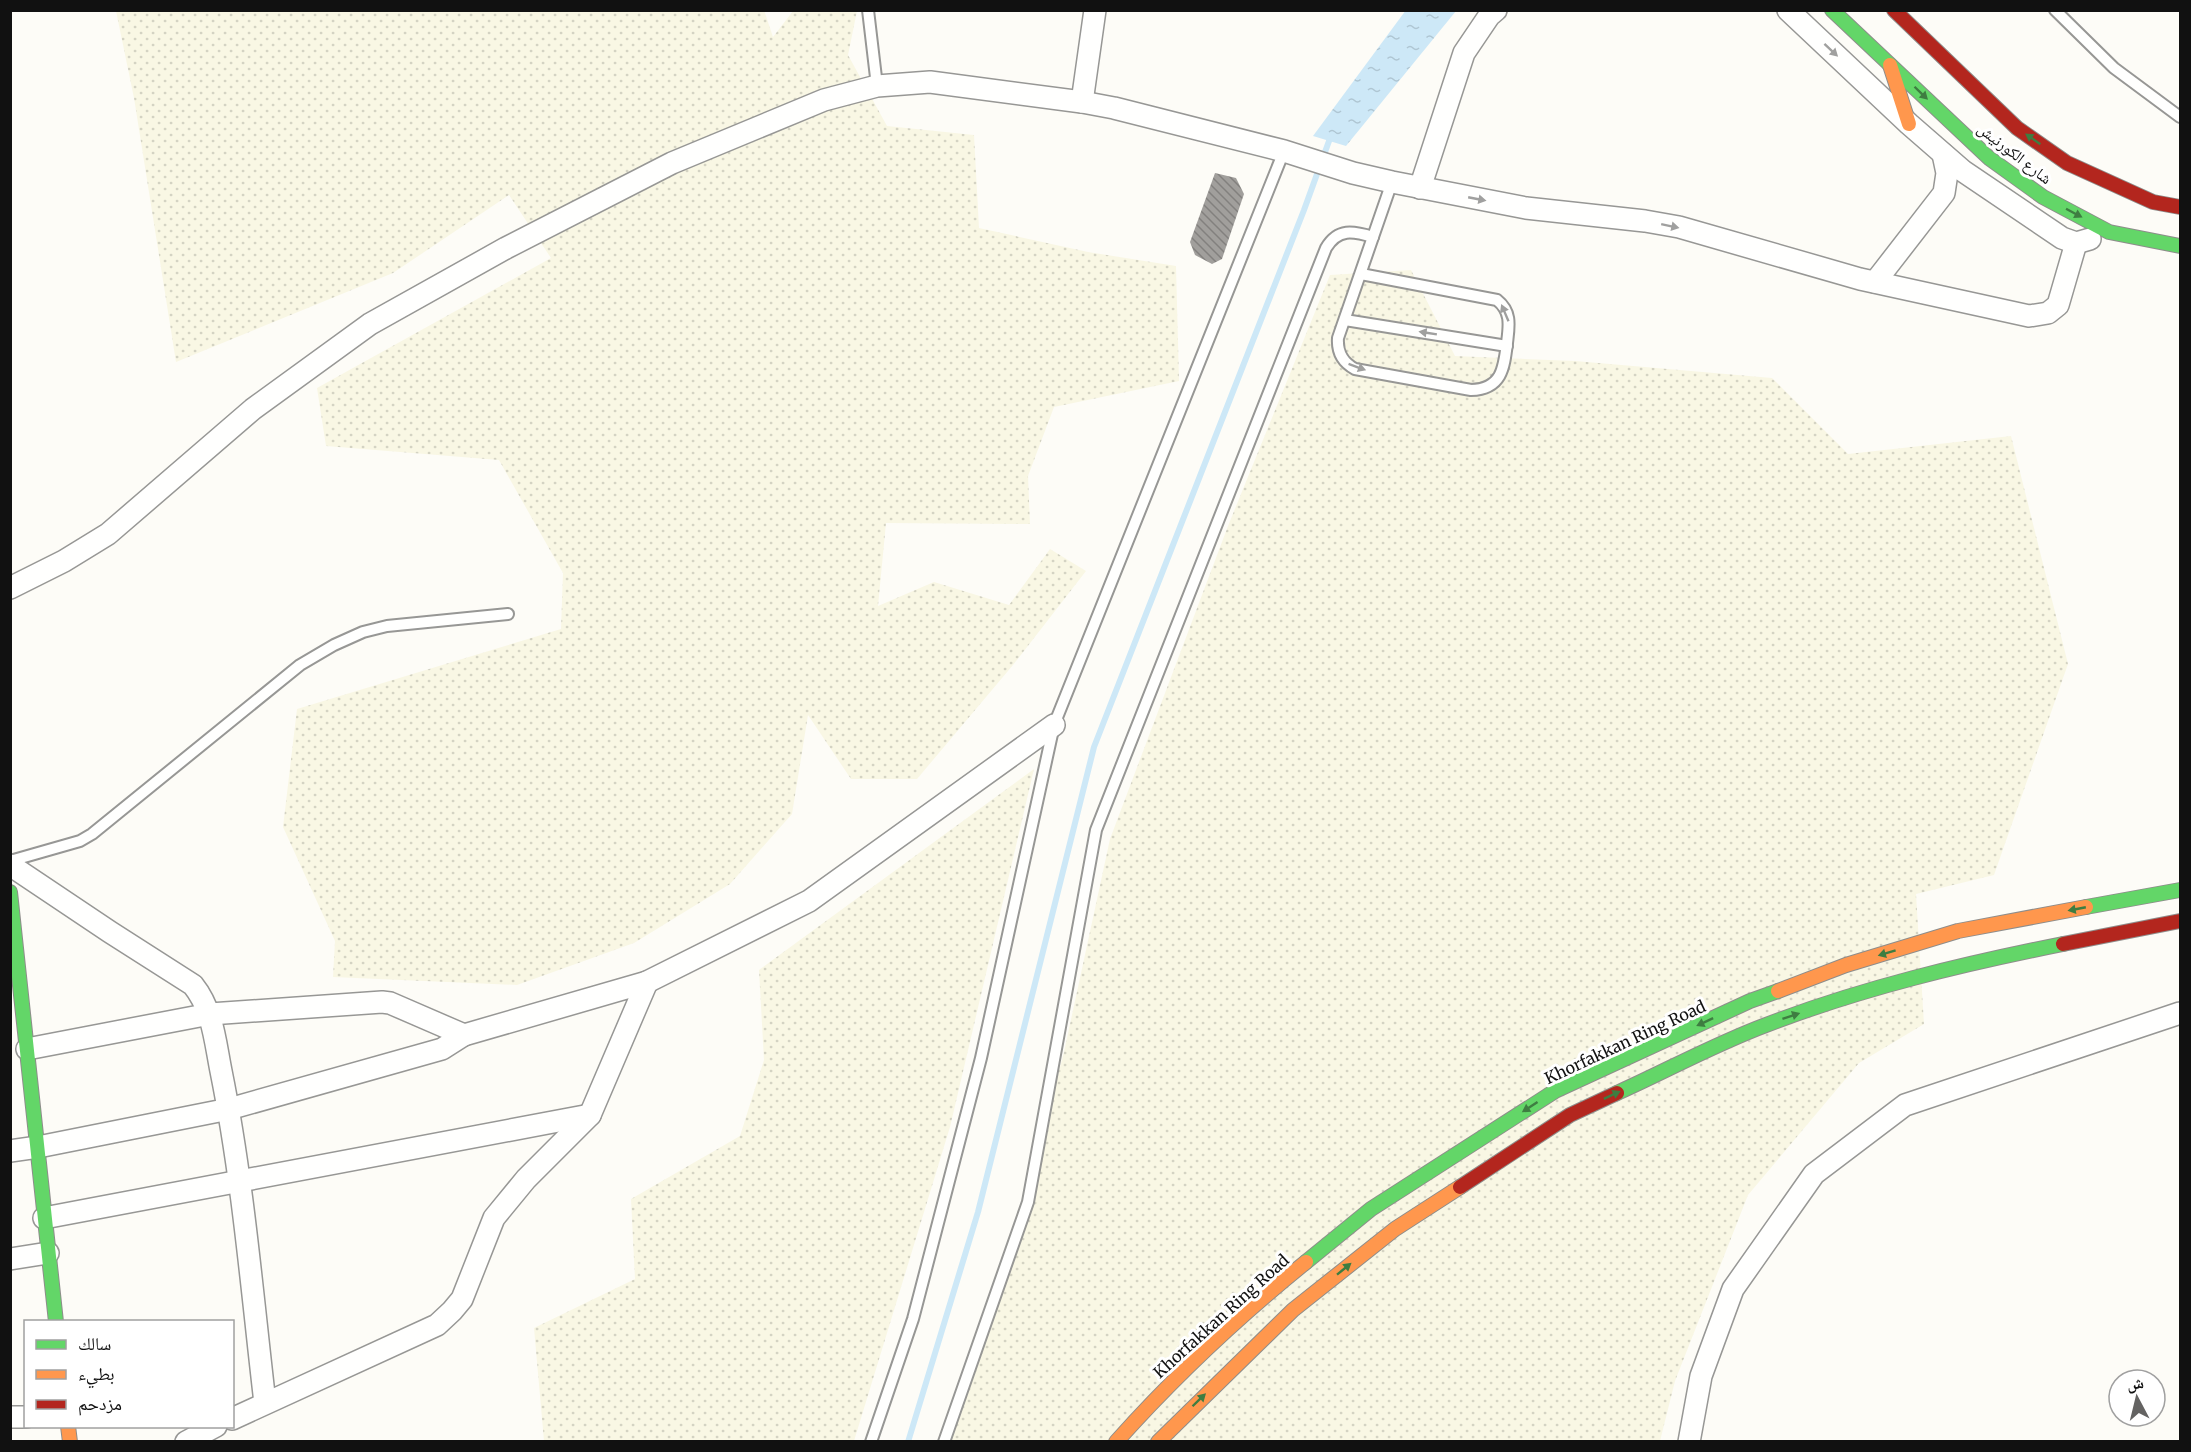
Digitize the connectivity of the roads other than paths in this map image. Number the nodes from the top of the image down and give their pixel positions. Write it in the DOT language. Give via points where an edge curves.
graph roads {
  1 [pos="868,10"];
  2 [pos="1095,10"];
  3 [pos="1496,10"];
  4 [pos="1788,10"];
  5 [pos="1832,10"];
  6 [pos="2055,10"];
  7 [pos="1894,12"];
  8 [pos="1890,64"];
  9 [pos="877,86"];
  10 [pos="1082,102"];
  11 [pos="2181,117"];
  12 [pos="1909,124"];
  13 [pos="1284,151"];
  14 [pos="1943,154"];
  15 [pos="1392,182"];
  16 [pos="1979,182"];
  17 [pos="1420,188"];
  18 [pos="1944,193"];
  19 [pos="2181,207"];
  20 [pos="2109,232"];
  21 [pos="1373,237"];
  22 [pos="2076,243"];
  23 [pos="2181,246"];
  24 [pos="1360,274"];
  25 [pos="1875,282"];
  26 [pos="1344,320"];
  27 [pos="1507,346"];
  28 [pos="10,588"];
  29 [pos="508,614"];
  30 [pos="1054,725"];
  31 [pos="10,863"];
  32 [pos="2181,876"];
  33 [pos="2181,890"];
  34 [pos="10,892"];
  35 [pos="2134,898"];
  36 [pos="2181,921"];
  37 [pos="14,951"];
  38 [pos="647,982"];
  39 [pos="2181,1013"];
  40 [pos="210,1014"];
  41 [pos="464,1035"];
  42 [pos="27,1048"];
  43 [pos="229,1109"];
  44 [pos="590,1115"];
  45 [pos="38,1148"];
  46 [pos="10,1151"];
  47 [pos="238,1182"];
  48 [pos="44,1218"];
  49 [pos="48,1253"];
  50 [pos="10,1259"];
  51 [pos="56,1320"];
  52 [pos="265,1402"];
  53 [pos="234,1418"];
  54 [pos="212,1428"];
  55 [pos="186,1442"];
  56 [pos="871,1442"];
  57 [pos="944,1442"];
  58 [pos="1116,1442"];
  59 [pos="1158,1442"];
  60 [pos="1689,1442"];
  1 -- 9 [label="lane"];
  2 -- 10 [label="street"];
  3 -- 17 [label="street" via="1464,53"];
  4 -- 12 [label="street, one-way"];
  5 -- 8 [label="main road, شارع الكورنيش"];
  6 -- 11 [label="lane" via="2114,68"];
  19 -- 7 [label="main road, شارع الكورنيش, one-way" via="2153,202 2067,163 2017,128"];
  8 -- 12 [label="main road"];
  8 -- 20 [label="main road, شارع الكورنيش, one-way" via="1989,158 2043,196"];
  9 -- 10 [label="street" via="930,82"];
  9 -- 28 [label="street" via="824,100 672,164 506,248 370,324 253,409 108,534"];
  10 -- 13 [label="street"];
  12 -- 14 [label="street"];
  13 -- 15 [label="street"];
  13 -- 30 [label="lane"];
  14 -- 16 [label="street"];
  14 -- 18 [label="street" via="1947,173"];
  15 -- 17 [label="street"];
  15 -- 21 [label="lane"];
  16 -- 18 [label="street"];
  16 -- 22 [label="street" via="2062,238"];
  17 -- 25 [label="street, one-way" via="1526,208 1679,227"];
  18 -- 25 [label="street"];
  20 -- 22 [label="street"];
  20 -- 23 [label="main road, شارع الكورنيش"];
  21 -- 24 [label="lane"];
  21 -- 57 [label="lane" via="1346,232 1326,248 1096,830 1028,1202"];
  22 -- 25 [label="street" via="2058,305 2048,313 2029,316"];
  24 -- 26 [label="lane"];
  27 -- 24 [label="lane, one-way" via="1509,316 1497,300"];
  27 -- 26 [label="lane, one-way"];
  26 -- 27 [label="lane, one-way" via="1337,346 1343,360 1355,369 1472,390 1486,388 1498,378"];
  29 -- 31 [label="lane" via="387,626 334,645 300,664 92,834"];
  30 -- 38 [label="street" via="809,901"];
  30 -- 56 [label="lane" via="981,1058 913,1319"];
  31 -- 40 [label="street" via="193,985"];
  32 -- 35 [label="street"];
  33 -- 35 [label="main road, Khorfakkan Ring Road"];
  34 -- 37 [label="main road"];
  35 -- 58 [label="main road, Khorfakkan Ring Road, one-way" via="1958,932 1846,965 1750,1001 1556,1091 1362,1217 1269,1292 1154,1399"];
  59 -- 36 [label="main road, one-way" via="1293,1310 1376,1244 1570,1115 1765,1025 1859,994 1963,964"];
  37 -- 42 [label="main road"];
  38 -- 41 [label="street"];
  38 -- 44 [label="street"];
  39 -- 60 [label="street" via="1905,1105 1814,1174 1733,1289 1701,1376"];
  40 -- 41 [label="street" via="382,1002"];
  40 -- 42 [label="street"];
  40 -- 43 [label="street"];
  41 -- 43 [label="street" via="442,1049"];
  42 -- 45 [label="main road"];
  43 -- 45 [label="street"];
  43 -- 47 [label="street"];
  44 -- 47 [label="street"];
  44 -- 52 [label="street" via="526,1179 494,1218 462,1299 437,1325"];
  45 -- 46 [label="street"];
  45 -- 48 [label="main road"];
  47 -- 48 [label="street"];
  47 -- 52 [label="street"];
  48 -- 49 [label="main road"];
  49 -- 50 [label="street"];
  49 -- 51 [label="main road"];
  52 -- 53 [label="street"];
  54 -- 55 [label="street"];
}
